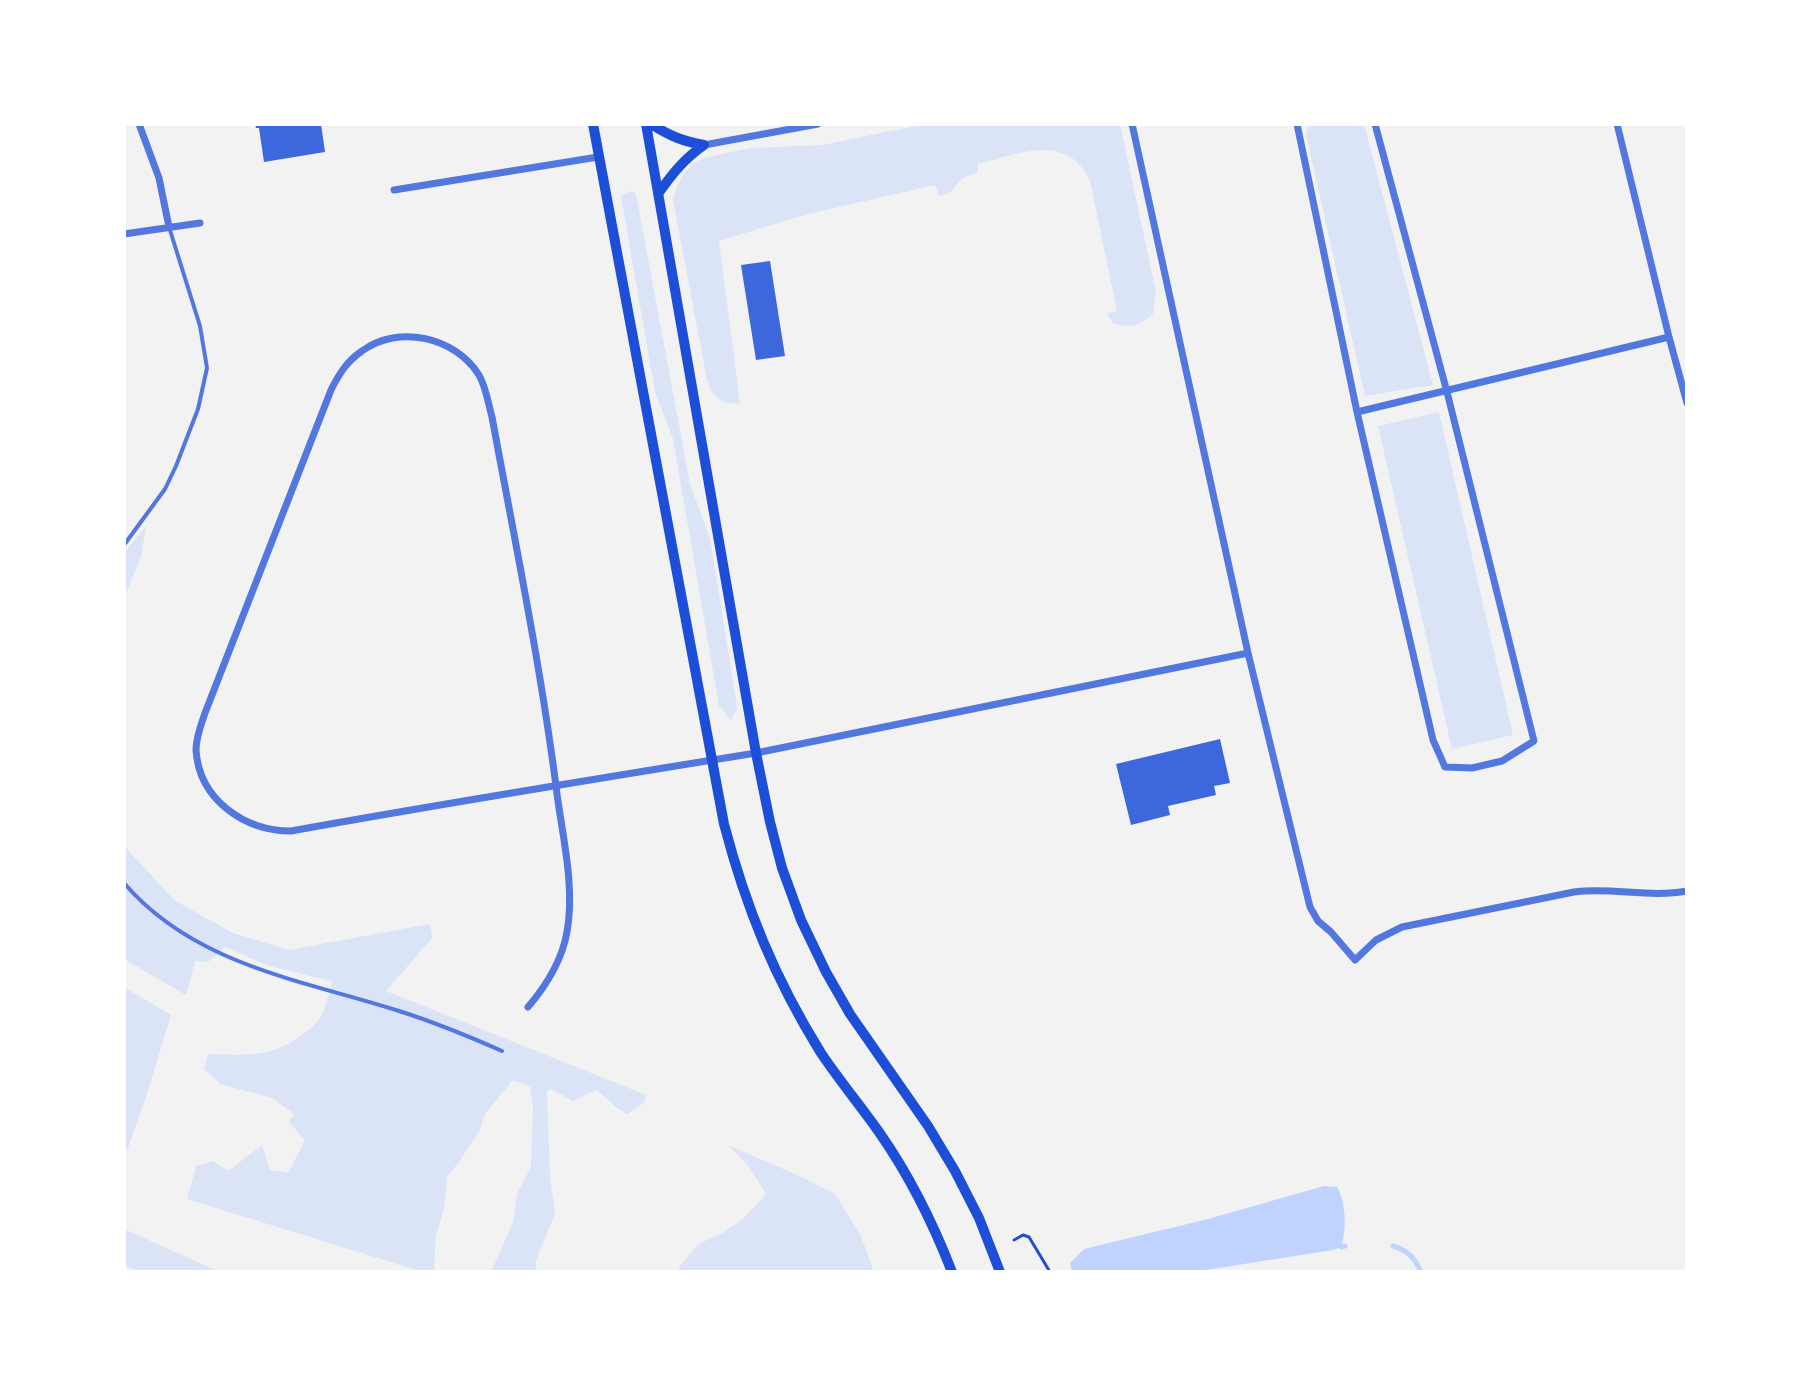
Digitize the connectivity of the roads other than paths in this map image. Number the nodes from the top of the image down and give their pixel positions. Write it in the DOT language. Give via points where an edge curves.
graph roads {
  1 [pos="139,124"];
  2 [pos="593,124"];
  3 [pos="649,124"];
  4 [pos="818,124"];
  5 [pos="1132,124"];
  6 [pos="1297,124"];
  7 [pos="1375,124"];
  8 [pos="1617,124"];
  9 [pos="704,145"];
  10 [pos="598,157"];
  11 [pos="394,190"];
  12 [pos="658,194"];
  13 [pos="200,223"];
  14 [pos="169,227"];
  15 [pos="124,234"];
  16 [pos="1669,337"];
  17 [pos="1447,392"];
  18 [pos="1687,403"];
  19 [pos="1357,412"];
  20 [pos="124,545"];
  21 [pos="1248,653"];
  22 [pos="756,753"];
  23 [pos="711,760"];
  24 [pos="556,785"];
  25 [pos="124,883"];
  26 [pos="1687,891"];
  27 [pos="528,1007"];
  28 [pos="502,1051"];
  29 [pos="952,1272"];
  30 [pos="1000,1272"];
  1 -- 14 [label="street" via="159,178"];
  2 -- 10 [label="main road"];
  3 -- 9 [label="main road"];
  3 -- 12 [label="main road"];
  4 -- 9 [label="street"];
  5 -- 21 [label="street"];
  6 -- 19 [label="street"];
  7 -- 17 [label="street"];
  8 -- 16 [label="street"];
  9 -- 12 [label="main road" via="688,156"];
  10 -- 11 [label="street"];
  10 -- 23 [label="main road"];
  12 -- 22 [label="main road"];
  13 -- 14 [label="street"];
  14 -- 15 [label="street"];
  14 -- 20 [label="lane" via="200,326 207,368 176,466"];
  16 -- 17 [label="street"];
  16 -- 18 [label="street"];
  17 -- 19 [label="street"];
  17 -- 19 [label="street" via="1534,741 1502,761 1472,768 1445,767 1433,740"];
  21 -- 22 [label="street"];
  21 -- 26 [label="street" via="1310,907 1355,960 1376,940 1402,927 1593,889"];
  22 -- 23 [label="street"];
  22 -- 30 [label="main road" via="778,853 801,920 850,1014 955,1171"];
  23 -- 24 [label="street"];
  23 -- 29 [label="main road" via="737,874 771,962 823,1055 905,1174"];
  24 -- 24 [label="street" via="278,831 237,817 203,778 196,750 205,713 331,390 349,362 379,341 410,337 446,345 470,363 484,386 542,682"];
  24 -- 27 [label="street" via="569,885 567,933 552,973"];
  25 -- 28 [label="lane" via="158,917 236,961 400,1011"];
}
